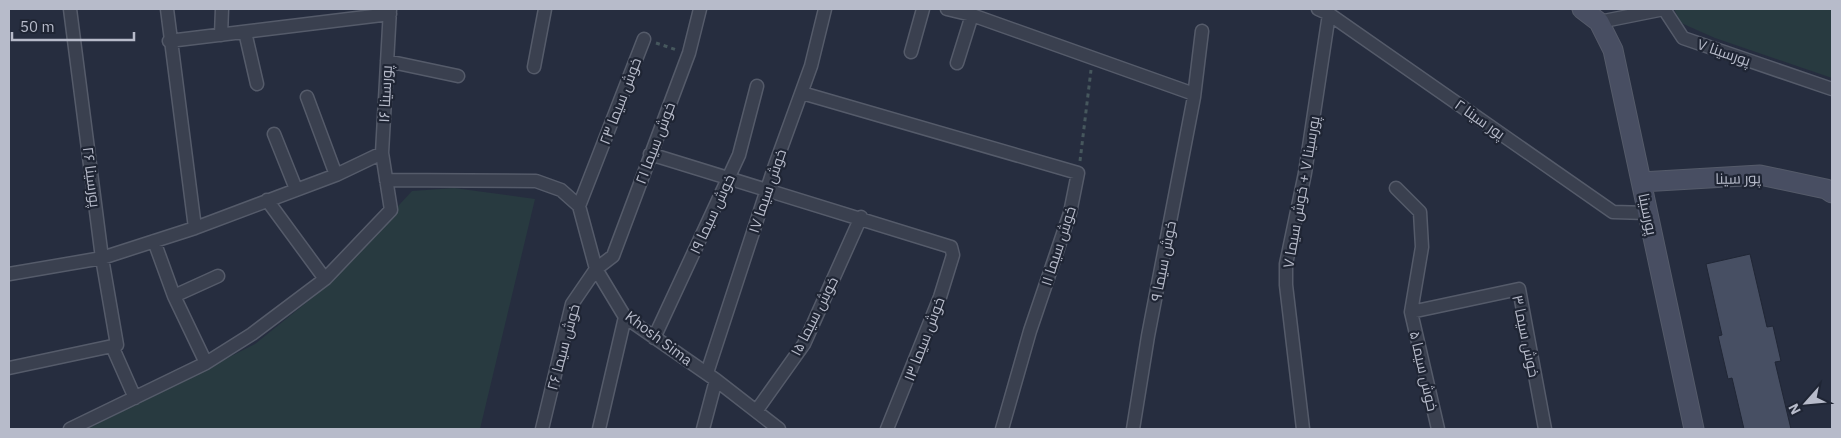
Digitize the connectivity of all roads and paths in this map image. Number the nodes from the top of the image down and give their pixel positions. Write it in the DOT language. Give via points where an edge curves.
graph roads {
  1 [pos="70,9"];
  2 [pos="167,9"];
  3 [pos="222,9"];
  4 [pos="544,9"];
  5 [pos="700,9"];
  6 [pos="825,9"];
  7 [pos="923,9"];
  8 [pos="947,9"];
  9 [pos="1582,9"];
  10 [pos="1664,9"];
  11 [pos="390,11"];
  12 [pos="1323,11"];
  13 [pos="972,15"];
  14 [pos="1599,22"];
  15 [pos="245,32"];
  16 [pos="1202,32"];
  17 [pos="221,35"];
  18 [pos="644,40"];
  19 [pos="170,41"];
  20 [pos="910,52"];
  21 [pos="689,53"];
  22 [pos="1092,58"];
  23 [pos="387,61"];
  24 [pos="957,63"];
  25 [pos="534,67"];
  26 [pos="458,76"];
  27 [pos="257,84"];
  28 [pos="757,86"];
  29 [pos="1832,90"];
  30 [pos="802,93"];
  31 [pos="1194,94"];
  32 [pos="307,97"];
  33 [pos="274,134"];
  34 [pos="382,153"];
  35 [pos="650,154"];
  36 [pos="1078,173"];
  37 [pos="336,175"];
  38 [pos="728,179"];
  39 [pos="386,180"];
  40 [pos="1641,182"];
  41 [pos="1396,188"];
  42 [pos="296,189"];
  43 [pos="768,190"];
  44 [pos="1832,193"];
  45 [pos="267,200"];
  46 [pos="579,206"];
  47 [pos="1648,213"];
  48 [pos="861,217"];
  49 [pos="195,228"];
  50 [pos="154,241"];
  51 [pos="102,258"];
  52 [pos="596,269"];
  53 [pos="9,274"];
  54 [pos="218,276"];
  55 [pos="325,279"];
  56 [pos="174,296"];
  57 [pos="1411,312"];
  58 [pos="625,317"];
  59 [pos="654,338"];
  60 [pos="114,345"];
  61 [pos="206,363"];
  62 [pos="9,368"];
  63 [pos="712,377"];
  64 [pos="135,398"];
  65 [pos="757,410"];
  66 [pos="70,429"];
  67 [pos="542,429"];
  68 [pos="599,429"];
  69 [pos="703,429"];
  70 [pos="779,429"];
  71 [pos="887,429"];
  72 [pos="1002,429"];
  73 [pos="1133,429"];
  74 [pos="1303,429"];
  75 [pos="1438,429"];
  76 [pos="1545,429"];
  77 [pos="1694,429"];
  1 -- 51 [label="street, پورسینا ۲۶"];
  2 -- 19 [label="street"];
  3 -- 17 [label="street"];
  4 -- 25 [label="street"];
  5 -- 21 [label="street, خوش سیما ۲۱"];
  6 -- 30 [label="street, خوش سیما ۱۷"];
  7 -- 20 [label="street"];
  8 -- 13 [label="street"];
  9 -- 14 [label="street, پورسینا"];
  10 -- 14 [label="street, پورسینا ۷"];
  10 -- 29 [label="street, پورسینا ۷" via="1683,38"];
  11 -- 15 [label="street"];
  11 -- 23 [label="street, پورسینا ۱۶"];
  12 -- 47 [label="street, پور سینا ۲" via="1613,212"];
  12 -- 74 [label="street, پورسینا ۷ + خوش سیما ۷" via="1305,173 1286,264"];
  13 -- 22 [label="street"];
  13 -- 24 [label="street"];
  14 -- 40 [label="street, پورسینا" via="1613,50"];
  15 -- 17 [label="street"];
  15 -- 27 [label="street"];
  16 -- 31 [label="street, خوش سیما ۹"];
  17 -- 19 [label="street"];
  18 -- 21 [label="path, خوش سیما ۲۳"];
  18 -- 46 [label="street, خوش سیما ۲۳"];
  19 -- 49 [label="street"];
  21 -- 35 [label="street, خوش سیما ۲۱"];
  22 -- 31 [label="street"];
  22 -- 36 [label="path"];
  23 -- 26 [label="street"];
  23 -- 34 [label="street, پورسینا ۱۶"];
  28 -- 38 [label="street, خوش سیما ۱۹" via="739,155"];
  30 -- 36 [label="street"];
  30 -- 43 [label="street, خوش سیما ۱۷"];
  31 -- 73 [label="street, خوش سیما ۹"];
  32 -- 37 [label="street"];
  33 -- 42 [label="street"];
  34 -- 37 [label="street"];
  34 -- 39 [label="street, پورسینا ۱۶"];
  35 -- 38 [label="street"];
  35 -- 52 [label="street, خوش سیما ۲۱" via="613,256"];
  36 -- 72 [label="street, خوش سیما ۱۱" via="1070,213 1030,331"];
  37 -- 42 [label="street"];
  38 -- 43 [label="street"];
  38 -- 59 [label="street, خوش سیما ۱۹"];
  39 -- 46 [label="street" via="536,181 561,190"];
  39 -- 55 [label="street, پورسینا ۱۶" via="391,210"];
  40 -- 44 [label="street, پور سینا" via="1760,175"];
  40 -- 47 [label="street, پورسینا"];
  41 -- 57 [label="street" via="1420,212 1422,247"];
  42 -- 45 [label="street"];
  43 -- 48 [label="street"];
  43 -- 63 [label="street, خوش سیما ۱۷"];
  45 -- 49 [label="street"];
  45 -- 55 [label="street"];
  46 -- 52 [label="street, Khosh Sima"];
  47 -- 77 [label="street, پورسینا"];
  48 -- 65 [label="street, خوش سیما ۱۵" via="804,344"];
  48 -- 71 [label="street, خوش سیما ۱۳" via="951,247 953,255 940,297"];
  49 -- 50 [label="street"];
  50 -- 51 [label="street"];
  50 -- 56 [label="street"];
  51 -- 53 [label="street"];
  51 -- 60 [label="street, پورسینا ۲۶"];
  52 -- 58 [label="street, Khosh Sima"];
  52 -- 67 [label="street, خوش سیما ۲۶" via="572,304"];
  54 -- 56 [label="street"];
  55 -- 61 [label="street" via="252,334"];
  56 -- 61 [label="street"];
  57 -- 75 [label="street, خوش سیما ۵"];
  57 -- 76 [label="street, خوش سیما ۳" via="1519,288"];
  58 -- 59 [label="street, Khosh Sima"];
  58 -- 68 [label="street"];
  59 -- 63 [label="street, Khosh Sima"];
  60 -- 62 [label="street"];
  60 -- 64 [label="street, پورسینا ۲۶"];
  61 -- 64 [label="street"];
  63 -- 65 [label="street, Khosh Sima"];
  63 -- 69 [label="street, خوش سیما ۱۷"];
  64 -- 66 [label="street"];
  65 -- 70 [label="street, Khosh Sima"];
}
